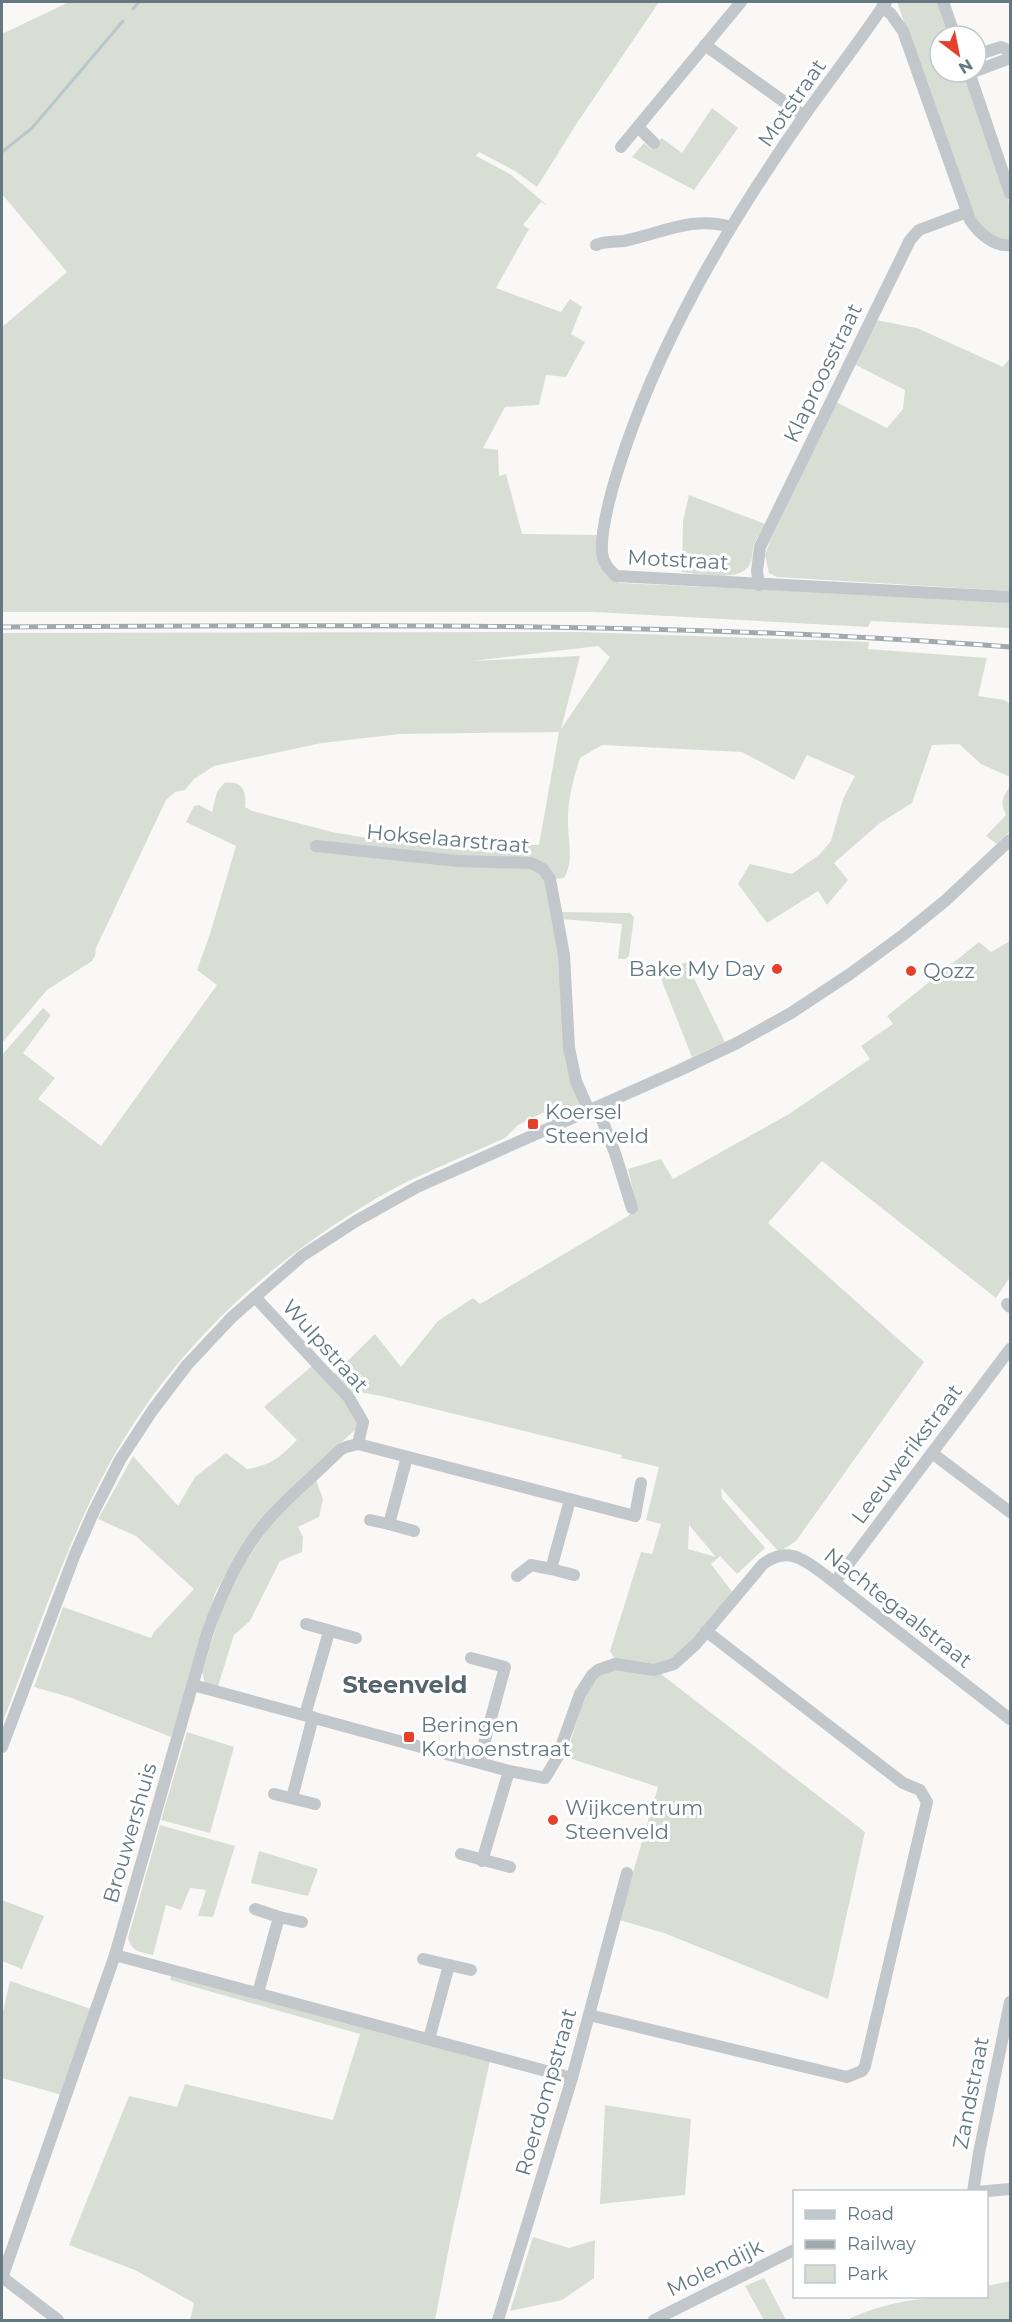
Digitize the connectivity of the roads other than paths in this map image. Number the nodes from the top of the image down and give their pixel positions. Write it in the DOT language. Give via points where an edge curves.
graph roads {
  1 [pos="741,2"];
  2 [pos="943,2"];
  3 [pos="884,4"];
  4 [pos="951,24"];
  5 [pos="705,45"];
  6 [pos="988,51"];
  7 [pos="1011,51"];
  8 [pos="1011,58"];
  9 [pos="988,66"];
  10 [pos="976,84"];
  11 [pos="804,116"];
  12 [pos="638,127"];
  13 [pos="654,143"];
  14 [pos="621,147"];
  15 [pos="1011,193"];
  16 [pos="967,212"];
  17 [pos="731,227"];
  18 [pos="596,245"];
  19 [pos="1011,245"];
  20 [pos="759,585"];
  21 [pos="1011,597"];
  22 [pos="1011,840"];
  23 [pos="315,846"];
  24 [pos="593,1109"];
  25 [pos="632,1208"];
  26 [pos="255,1297"];
  27 [pos="1011,1349"];
  28 [pos="358,1444"];
  29 [pos="932,1453"];
  30 [pos="407,1457"];
  31 [pos="641,1483"];
  32 [pos="570,1500"];
  33 [pos="1011,1512"];
  34 [pos="370,1520"];
  35 [pos="389,1524"];
  36 [pos="414,1531"];
  37 [pos="551,1569"];
  38 [pos="574,1575"];
  39 [pos="517,1576"];
  40 [pos="835,1582"];
  41 [pos="306,1624"];
  42 [pos="330,1632"];
  43 [pos="706,1632"];
  44 [pos="356,1638"];
  45 [pos="471,1658"];
  46 [pos="193,1684"];
  47 [pos="309,1716"];
  48 [pos="1011,1719"];
  49 [pos="2,1747"];
  50 [pos="479,1762"];
  51 [pos="509,1771"];
  52 [pos="274,1794"];
  53 [pos="292,1798"];
  54 [pos="315,1804"];
  55 [pos="461,1854"];
  56 [pos="482,1861"];
  57 [pos="510,1867"];
  58 [pos="627,1873"];
  59 [pos="255,1909"];
  60 [pos="279,1917"];
  61 [pos="302,1922"];
  62 [pos="115,1955"];
  63 [pos="423,1959"];
  64 [pos="448,1965"];
  65 [pos="471,1970"];
  66 [pos="258,1993"];
  67 [pos="1011,2002"];
  68 [pos="589,2015"];
  69 [pos="429,2039"];
  70 [pos="572,2078"];
  71 [pos="1011,2189"];
  72 [pos="975,2190"];
  73 [pos="988,2191"];
  74 [pos="793,2251"];
  75 [pos="2,2278"];
  76 [pos="58,2320"];
  77 [pos="498,2320"];
  78 [pos="654,2320"];
  1 -- 5 [label="street"];
  2 -- 4 [label="street"];
  3 -- 11 [label="street, Motstraat"];
  3 -- 16 [label="street" via="903,31"];
  5 -- 11 [label="street"];
  5 -- 12 [label="street"];
  6 -- 7 [label="street" via="1001,47"];
  8 -- 9 [label="street"];
  10 -- 15 [label="street"];
  11 -- 17 [label="street, Motstraat"];
  12 -- 13 [label="street"];
  12 -- 14 [label="street"];
  16 -- 19 [label="street" via="981,234 1001,246"];
  16 -- 20 [label="street, Klaproosstraat" via="919,230 910,240 760,547"];
  17 -- 18 [label="street" via="701,223"];
  17 -- 20 [label="street, Motstraat" via="682,313 635,424 609,502 603,557 616,576"];
  20 -- 21 [label="street, Motstraat"];
  22 -- 24 [label="street" via="945,902 791,1013 727,1048"];
  23 -- 24 [label="street, Hokselaarstraat" via="458,861 531,863 543,869 550,879 564,955 569,1048 576,1081"];
  24 -- 25 [label="street, Hokselaarstraat" via="615,1153"];
  24 -- 26 [label="street" via="382,1205 302,1256"];
  26 -- 28 [label="street, Wulpstraat" via="349,1398 363,1422"];
  26 -- 49 [label="street" via="187,1365 120,1460 75,1554"];
  27 -- 29 [label="street, Leeuwerikstraat"];
  28 -- 30 [label="street"];
  28 -- 46 [label="street, Brouwershuis" via="340,1450 267,1521 249,1547 222,1591"];
  29 -- 33 [label="street"];
  29 -- 40 [label="street, Leeuwerikstraat"];
  30 -- 32 [label="street"];
  30 -- 35 [label="street"];
  31 -- 32 [label="street" via="634,1516"];
  32 -- 37 [label="street"];
  34 -- 35 [label="street"];
  35 -- 36 [label="street"];
  37 -- 38 [label="street"];
  37 -- 39 [label="street" via="531,1565"];
  40 -- 43 [label="street, Nachtegaalstraat" via="798,1557 771,1558"];
  40 -- 48 [label="street, Nachtegaalstraat"];
  41 -- 42 [label="street"];
  42 -- 44 [label="street"];
  42 -- 47 [label="street"];
  43 -- 51 [label="street, Nachtegaalstraat" via="685,1655 663,1668 615,1664 598,1670 580,1694 557,1758 545,1778"];
  43 -- 68 [label="street" via="903,1783 920,1790 927,1802 865,2066 847,2077"];
  45 -- 50 [label="street" via="505,1667"];
  46 -- 47 [label="street"];
  46 -- 62 [label="street, Brouwershuis"];
  47 -- 50 [label="street"];
  47 -- 53 [label="street"];
  50 -- 51 [label="street"];
  51 -- 56 [label="street"];
  52 -- 53 [label="street"];
  53 -- 54 [label="street"];
  55 -- 56 [label="street"];
  56 -- 57 [label="street"];
  58 -- 68 [label="street, Roerdompstraat"];
  59 -- 60 [label="street"];
  60 -- 61 [label="street"];
  60 -- 66 [label="street"];
  62 -- 66 [label="street"];
  62 -- 75 [label="street, Brouwershuis"];
  63 -- 64 [label="street"];
  64 -- 65 [label="street"];
  64 -- 69 [label="street"];
  66 -- 69 [label="street"];
  67 -- 72 [label="street, Zandstraat" via="981,2142"];
  68 -- 70 [label="street, Roerdompstraat"];
  69 -- 70 [label="street"];
  70 -- 77 [label="street, Roerdompstraat"];
  71 -- 73 [label="street"];
  74 -- 78 [label="street, Molendijk"];
  75 -- 76 [label="street"];
}
